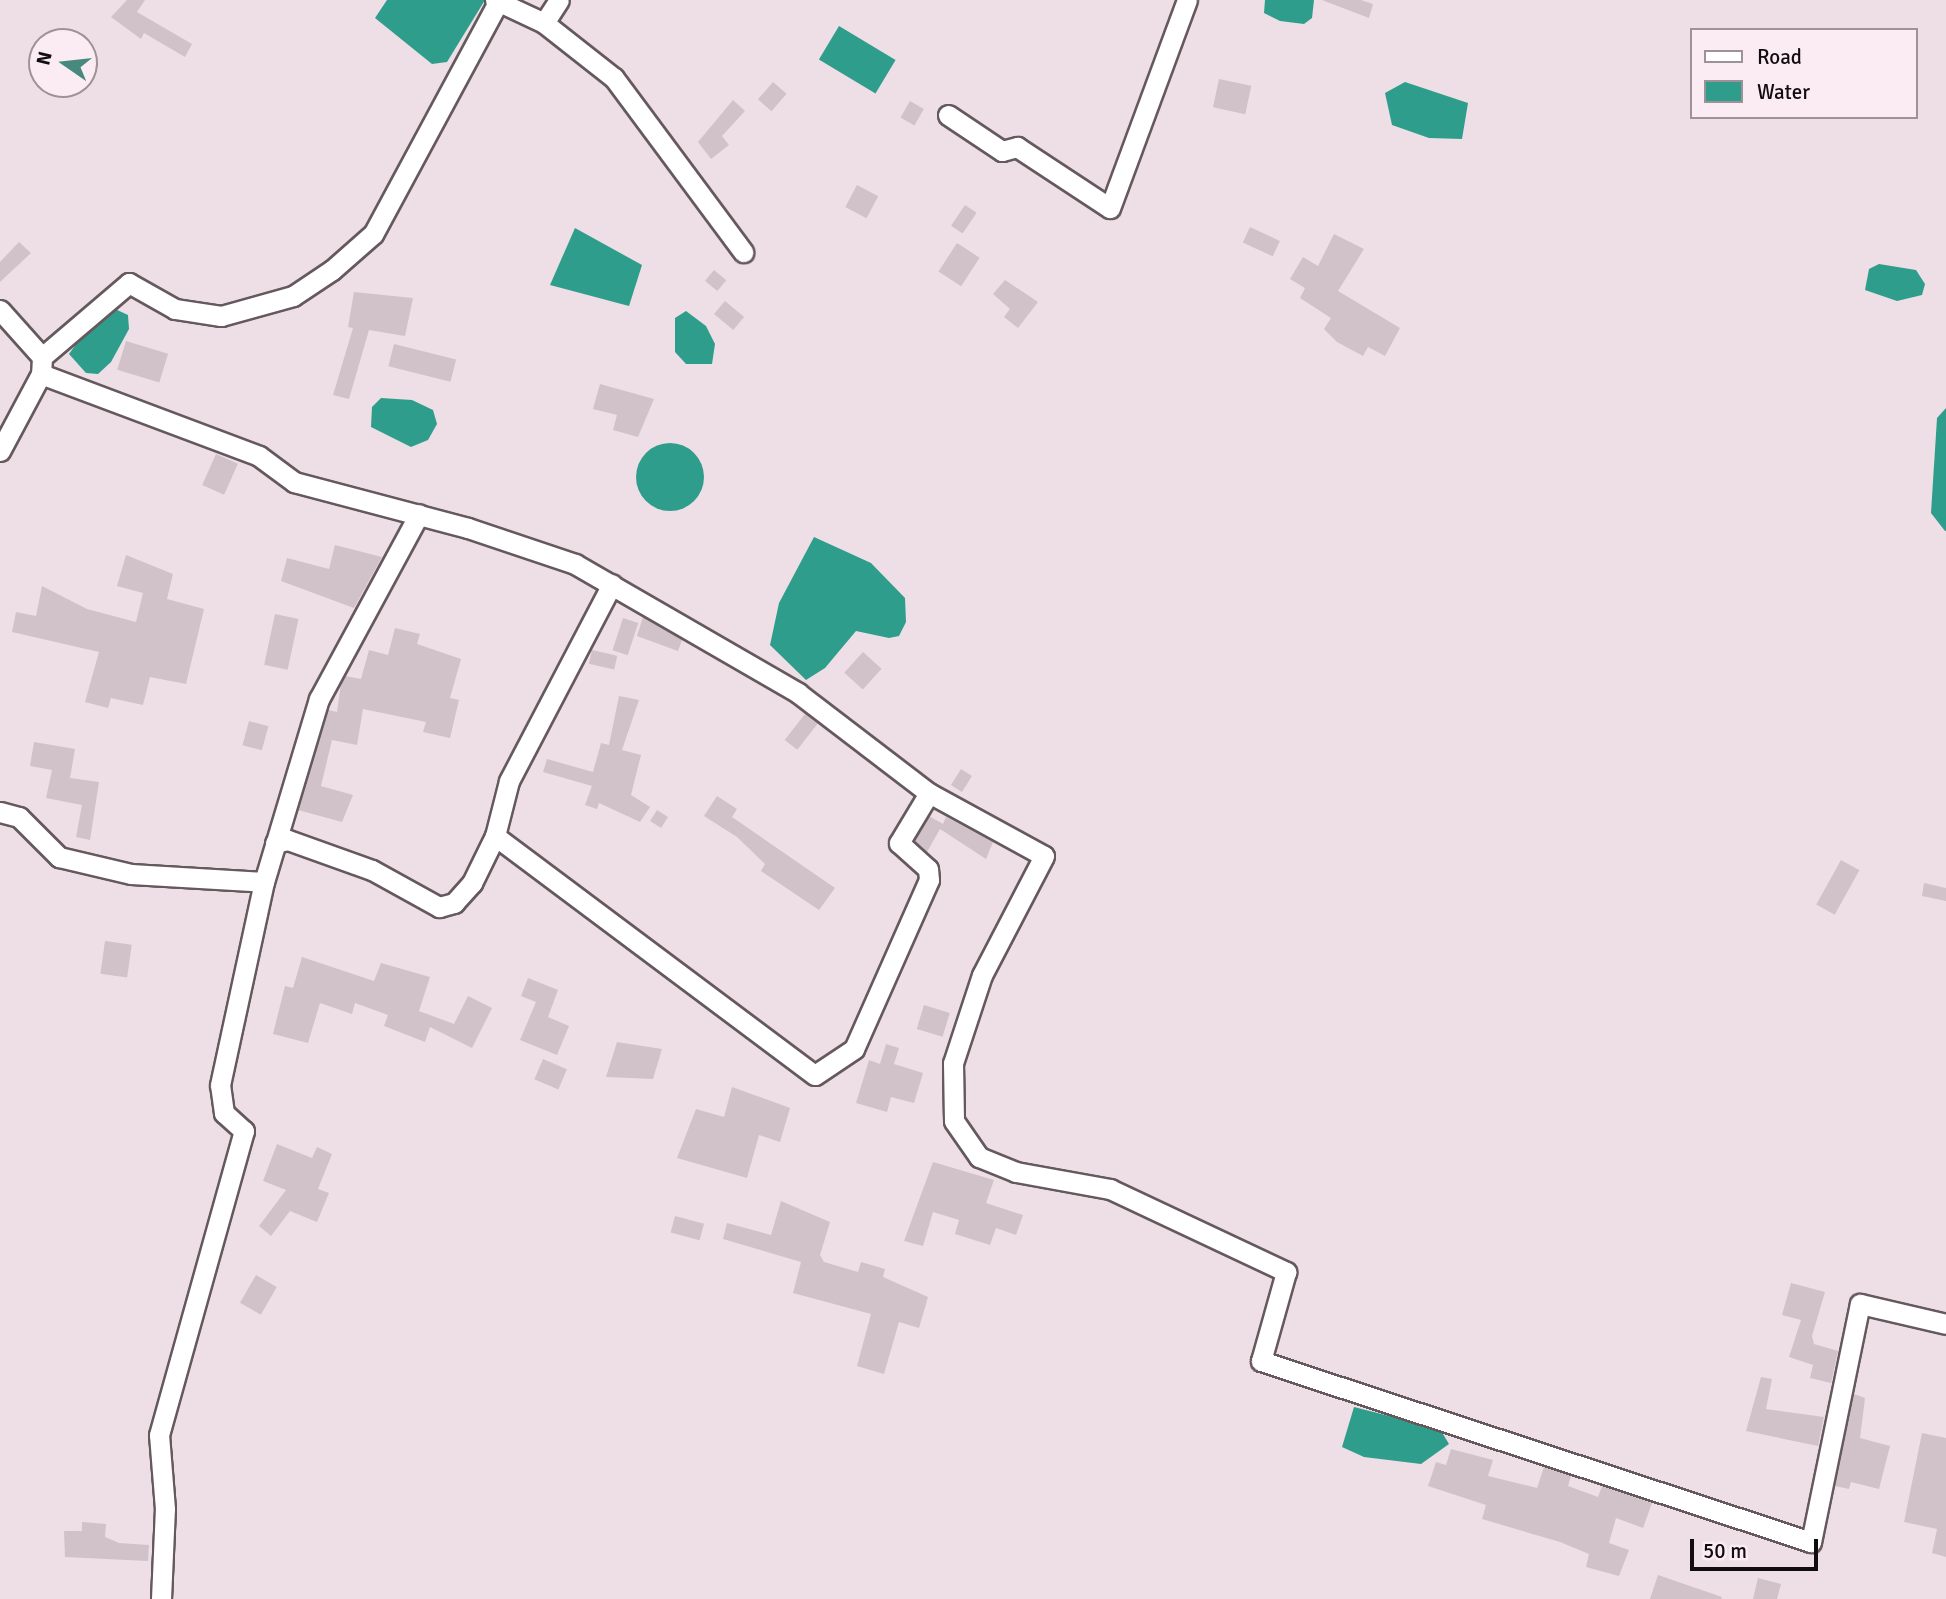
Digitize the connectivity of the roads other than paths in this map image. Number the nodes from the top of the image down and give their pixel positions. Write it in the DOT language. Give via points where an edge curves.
graph roads {
  1 [pos="559,0"];
  2 [pos="1187,0"];
  3 [pos="496,2"];
  4 [pos="544,23"];
  5 [pos="948,115"];
  6 [pos="743,253"];
  7 [pos="0,310"];
  8 [pos="42,365"];
  9 [pos="0,451"];
  10 [pos="419,514"];
  11 [pos="612,584"];
  12 [pos="929,793"];
  13 [pos="0,812"];
  14 [pos="495,836"];
  15 [pos="275,844"];
  16 [pos="264,881"];
  17 [pos="1946,1325"];
  18 [pos="161,1599"];
  1 -- 4 [label="street"];
  2 -- 5 [label="street" via="1110,208 1017,147 1002,151"];
  3 -- 4 [label="street"];
  3 -- 8 [label="street" via="373,234 332,270 293,296 221,316 174,309 129,283"];
  4 -- 6 [label="street" via="614,78"];
  7 -- 8 [label="street"];
  8 -- 9 [label="street"];
  8 -- 10 [label="street" via="259,456 294,482"];
  10 -- 11 [label="street" via="538,550"];
  10 -- 15 [label="street" via="318,699"];
  11 -- 12 [label="street" via="798,693"];
  11 -- 14 [label="street" via="509,781"];
  12 -- 14 [label="street" via="899,843 928,869 929,880 854,1049 815,1075"];
  12 -- 17 [label="street" via="1044,856 982,975 953,1063 954,1121 979,1157 1016,1172 1110,1189 1286,1272 1261,1360 1811,1542 1860,1304"];
  13 -- 16 [label="street" via="19,817 59,856 71,860 131,874"];
  14 -- 15 [label="street" via="472,883 447,907 372,870 288,840"];
  15 -- 16 [label="street"];
  16 -- 18 [label="street" via="220,1085 224,1113 244,1131 159,1435 165,1509"];
}
